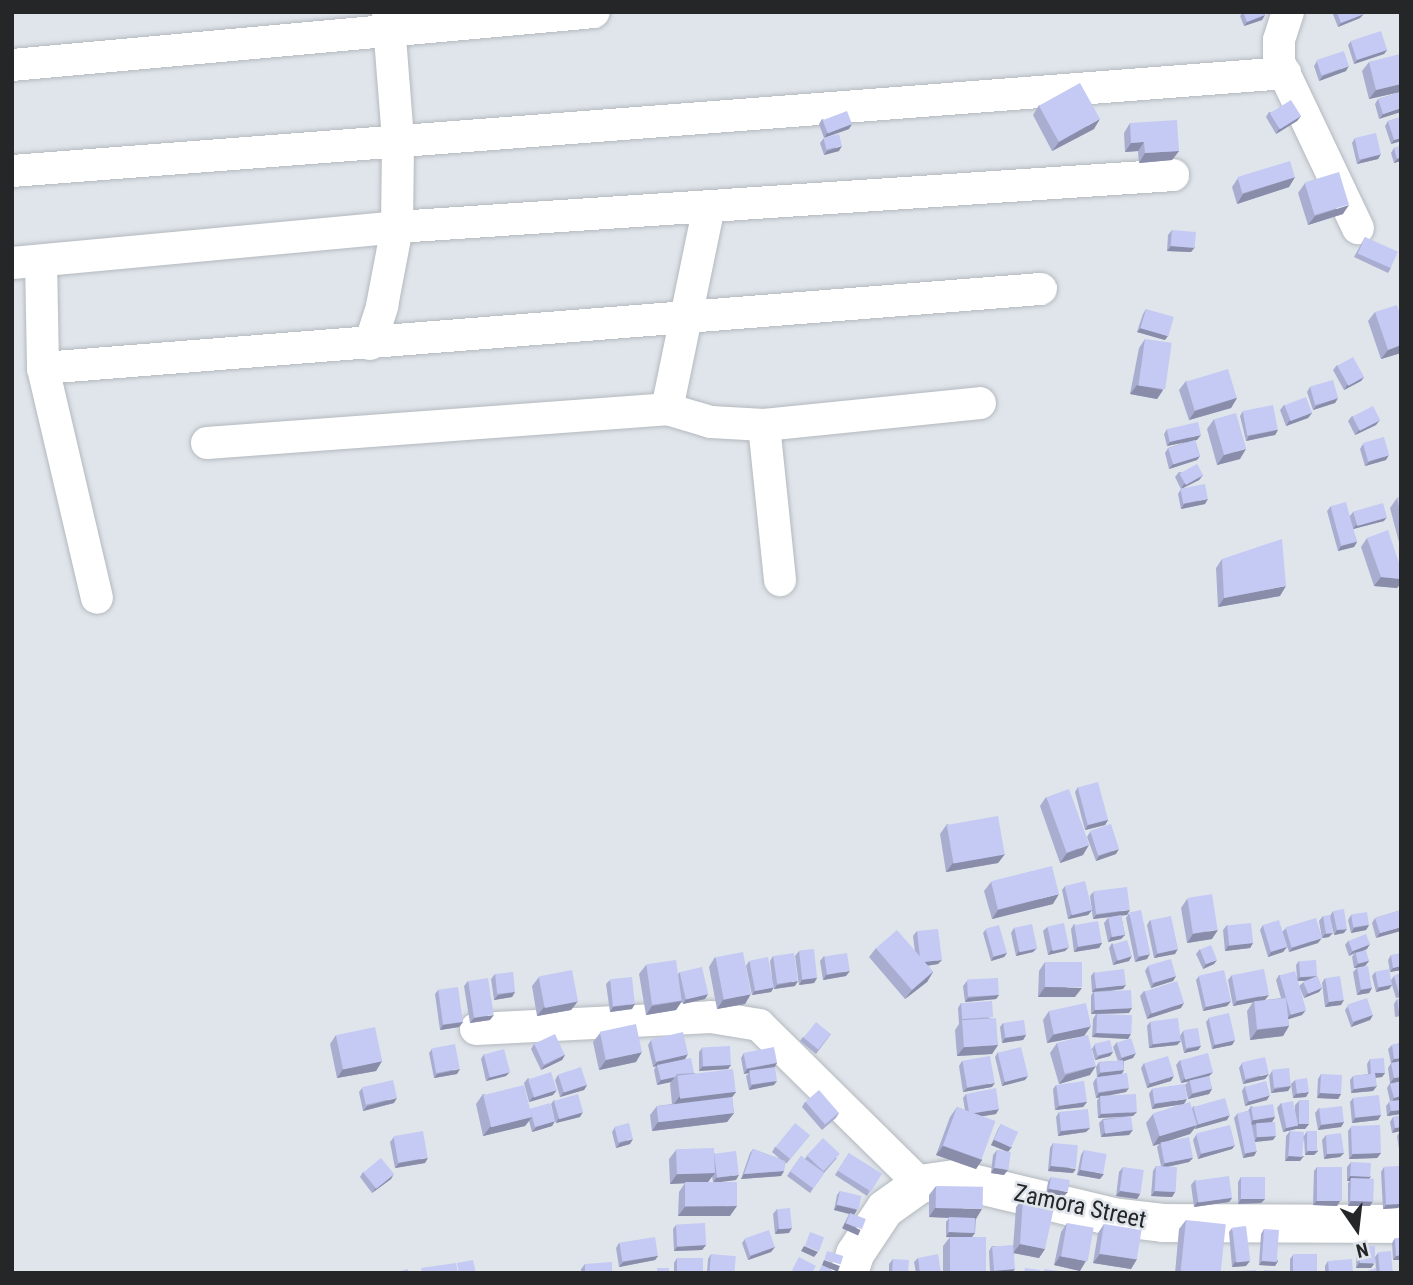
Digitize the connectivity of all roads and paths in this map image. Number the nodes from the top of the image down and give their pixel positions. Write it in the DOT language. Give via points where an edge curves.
graph roads {
  1 [pos="594,12"];
  2 [pos="1288,12"];
  3 [pos="390,22"];
  4 [pos="12,65"];
  5 [pos="1285,73"];
  6 [pos="398,139"];
  7 [pos="12,171"];
  8 [pos="1173,176"];
  9 [pos="709,206"];
  10 [pos="397,227"];
  11 [pos="1358,228"];
  12 [pos="26,262"];
  13 [pos="1041,289"];
  14 [pos="686,318"];
  15 [pos="370,344"];
  16 [pos="43,368"];
  17 [pos="980,403"];
  18 [pos="667,409"];
  19 [pos="764,425"];
  20 [pos="207,443"];
  21 [pos="780,580"];
  22 [pos="97,598"];
  23 [pos="477,1029"];
  24 [pos="920,1184"];
  25 [pos="1401,1224"];
  26 [pos="849,1273"];
  1 -- 3 [label="street"];
  2 -- 5 [label="street" via="1279,40 1279,62"];
  3 -- 4 [label="street"];
  3 -- 6 [label="street"];
  5 -- 6 [label="street"];
  5 -- 11 [label="street"];
  6 -- 7 [label="street"];
  6 -- 10 [label="street"];
  8 -- 9 [label="street"];
  9 -- 10 [label="street"];
  9 -- 14 [label="street"];
  10 -- 12 [label="street"];
  10 -- 15 [label="street"];
  12 -- 16 [label="street"];
  13 -- 14 [label="street"];
  14 -- 15 [label="street"];
  14 -- 18 [label="street"];
  15 -- 16 [label="street"];
  16 -- 22 [label="street"];
  17 -- 19 [label="street"];
  18 -- 19 [label="street" via="711,422"];
  18 -- 20 [label="street"];
  19 -- 21 [label="street"];
  23 -- 24 [label="street" via="711,1017 759,1025"];
  24 -- 25 [label="street, Zamora Street" via="955,1179 1113,1217 1163,1223"];
  24 -- 26 [label="street, Zamora Street" via="885,1209 855,1254"];
}
